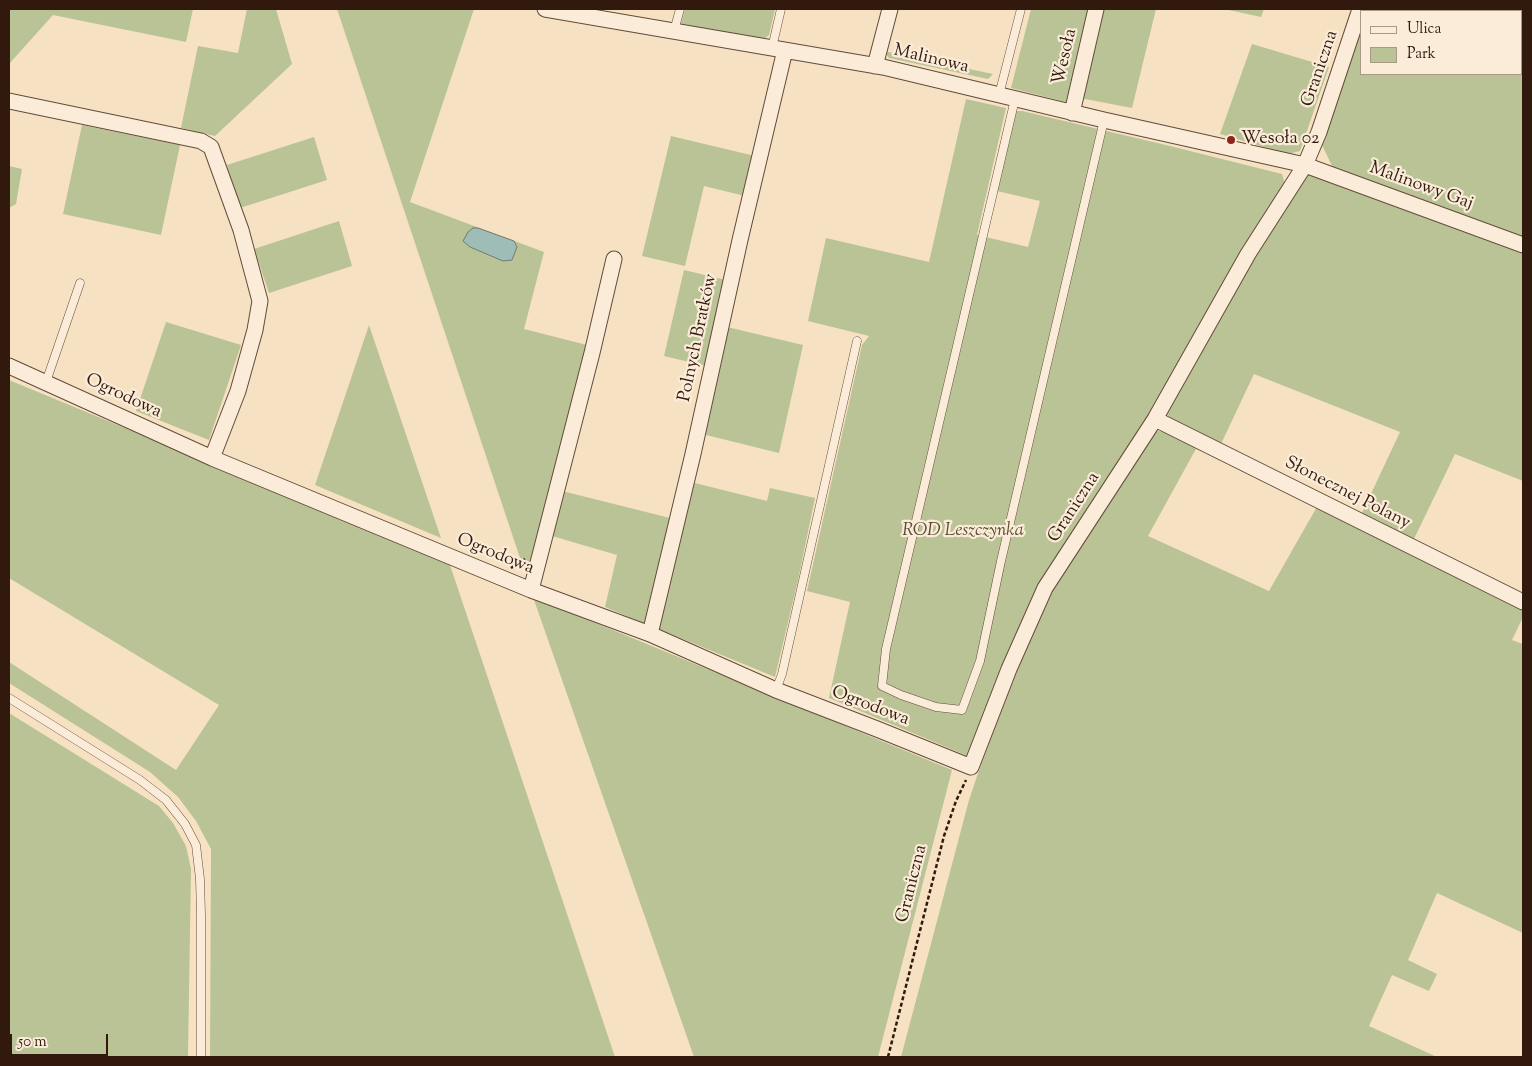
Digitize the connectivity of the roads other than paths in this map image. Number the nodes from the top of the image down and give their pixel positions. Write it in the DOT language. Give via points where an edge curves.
graph roads {
  1 [pos="545,9"];
  2 [pos="680,9"];
  3 [pos="781,9"];
  4 [pos="890,9"];
  5 [pos="1021,9"];
  6 [pos="1096,9"];
  7 [pos="1360,9"];
  8 [pos="674,31"];
  9 [pos="778,49"];
  10 [pos="875,66"];
  11 [pos="1000,95"];
  12 [pos="1015,99"];
  13 [pos="9,102"];
  14 [pos="1072,113"];
  15 [pos="1104,120"];
  16 [pos="1305,165"];
  17 [pos="1523,245"];
  18 [pos="614,259"];
  19 [pos="80,283"];
  20 [pos="857,341"];
  21 [pos="9,366"];
  22 [pos="46,382"];
  23 [pos="1155,419"];
  24 [pos="212,458"];
  25 [pos="531,590"];
  26 [pos="1523,602"];
  27 [pos="650,634"];
  28 [pos="776,690"];
  29 [pos="9,698"];
  30 [pos="971,767"];
  31 [pos="201,1057"];
  1 -- 8 [label="street, Malinowa"];
  2 -- 8 [label="lane"];
  3 -- 9 [label="lane"];
  4 -- 10 [label="street"];
  5 -- 11 [label="lane"];
  6 -- 14 [label="street, Wesoła"];
  7 -- 16 [label="street, Graniczna"];
  8 -- 9 [label="street, Malinowa"];
  9 -- 10 [label="street, Malinowa"];
  9 -- 27 [label="street, Polnych Bratków" via="740,240"];
  10 -- 11 [label="street, Malinowa"];
  11 -- 12 [label="street, Malinowa"];
  12 -- 14 [label="street, Malinowa"];
  12 -- 15 [label="lane" via="886,649 882,686 936,706 962,710 980,661 1000,561"];
  13 -- 24 [label="street" via="201,140 211,147 241,230 260,300 238,391"];
  14 -- 15 [label="street, Malinowa"];
  15 -- 16 [label="street, Malinowa"];
  16 -- 17 [label="street, Malinowy Gaj"];
  16 -- 23 [label="street, Graniczna" via="1248,254"];
  18 -- 25 [label="street"];
  19 -- 22 [label="lane"];
  20 -- 28 [label="lane"];
  21 -- 22 [label="street, Ogrodowa"];
  22 -- 24 [label="street, Ogrodowa"];
  23 -- 26 [label="street, Słonecznej Polany"];
  23 -- 30 [label="street, Graniczna" via="1045,588"];
  24 -- 25 [label="street, Ogrodowa"];
  25 -- 27 [label="street, Ogrodowa"];
  27 -- 28 [label="street, Ogrodowa"];
  28 -- 30 [label="street, Ogrodowa"];
  29 -- 31 [label="lane" via="140,780 166,800 185,824 196,845 200,879"];
}
